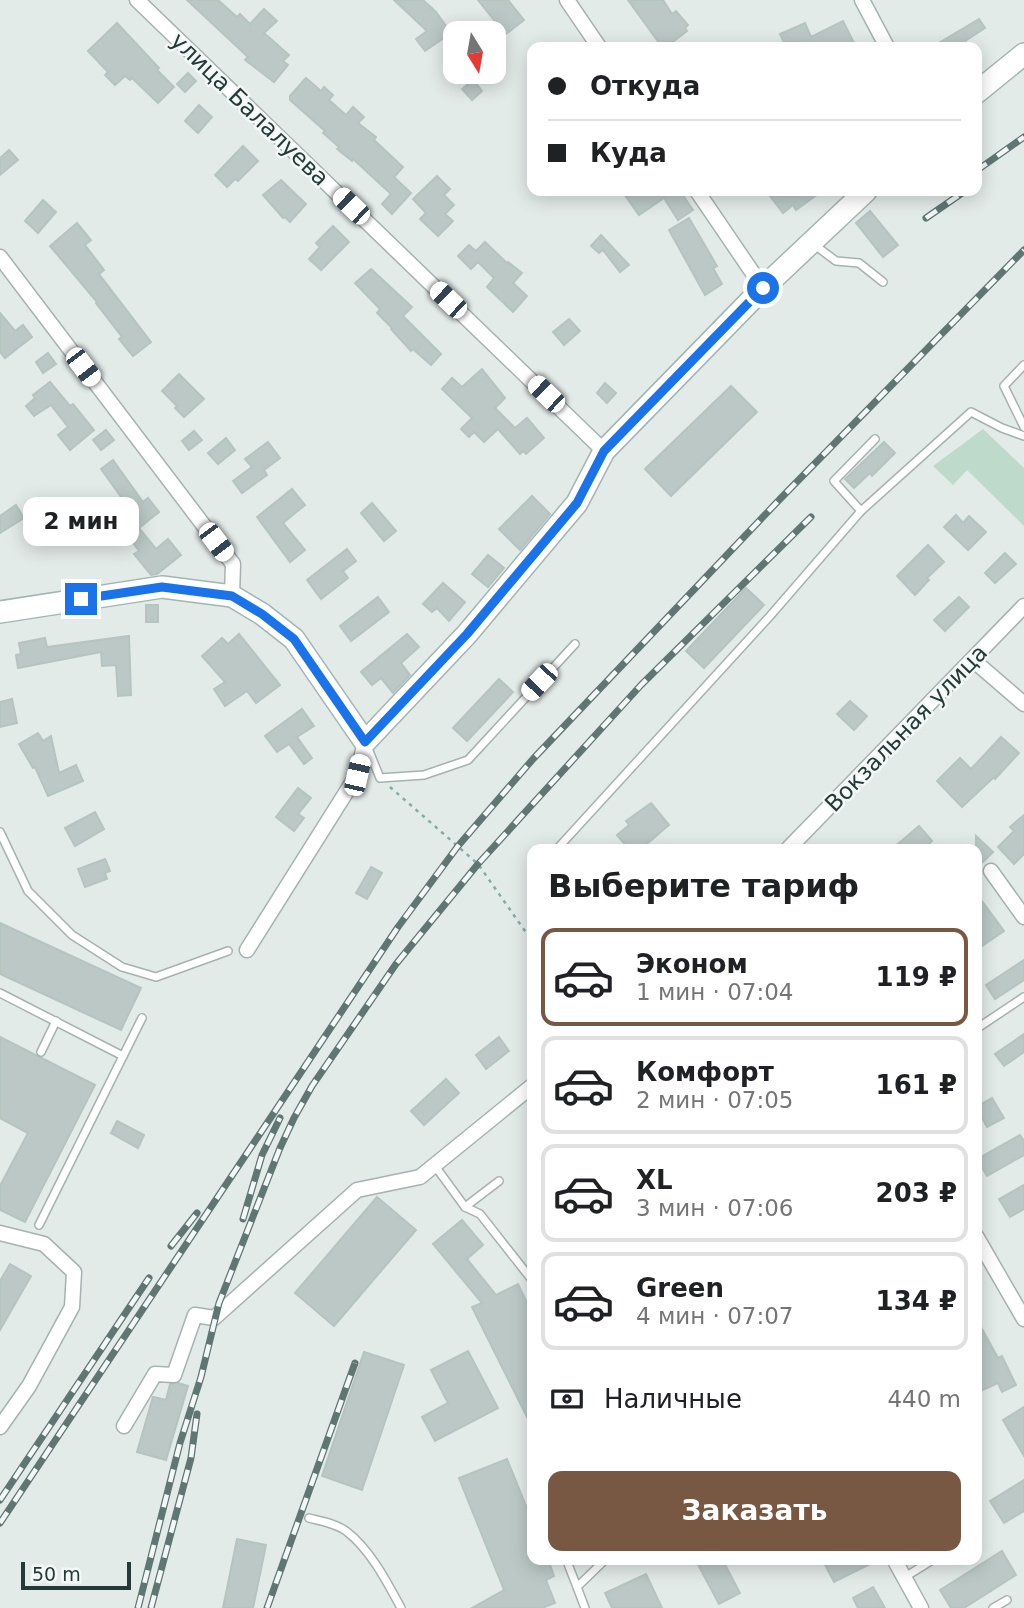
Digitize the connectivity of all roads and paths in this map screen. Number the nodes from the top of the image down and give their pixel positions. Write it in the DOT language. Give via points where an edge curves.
graph roads {
  1 [pos="137,0"];
  2 [pos="567,0"];
  3 [pos="862,0"];
  4 [pos="596,42"];
  5 [pos="884,42"];
  6 [pos="1024,54"];
  7 [pos="982,88"];
  8 [pos="700,196"];
  9 [pos="861,196"];
  10 [pos="812,243"];
  11 [pos="0,257"];
  12 [pos="883,282"];
  13 [pos="763,288"];
  14 [pos="1024,365"];
  15 [pos="1024,427"];
  16 [pos="1024,436"];
  17 [pos="875,439"];
  18 [pos="604,451"];
  19 [pos="861,511"];
  20 [pos="232,596"];
  21 [pos="1024,606"];
  22 [pos="0,612"];
  23 [pos="575,644"];
  24 [pos="973,660"];
  25 [pos="1024,704"];
  26 [pos="365,742"];
  27 [pos="380,778"];
  28 [pos="0,832"];
  29 [pos="562,844"];
  30 [pos="793,844"];
  31 [pos="991,871"];
  32 [pos="1024,917"];
  33 [pos="527,934"];
  34 [pos="247,950"];
  35 [pos="228,951"];
  36 [pos="0,993"];
  37 [pos="1024,997"];
  38 [pos="142,1018"];
  39 [pos="56,1021"];
  40 [pos="982,1025"];
  41 [pos="41,1052"];
  42 [pos="123,1056"];
  43 [pos="527,1090"];
  44 [pos="435,1166"];
  45 [pos="499,1181"];
  46 [pos="465,1207"];
  47 [pos="39,1225"];
  48 [pos="0,1233"];
  49 [pos="982,1246"];
  50 [pos="527,1274"];
  51 [pos="1024,1319"];
  52 [pos="124,1426"];
  53 [pos="0,1427"];
  54 [pos="309,1518"];
  55 [pos="568,1565"];
  56 [pos="600,1565"];
  57 [pos="897,1565"];
  58 [pos="924,1565"];
  59 [pos="904,1577"];
  60 [pos="577,1587"];
  61 [pos="1007,1600"];
  62 [pos="401,1608"];
  63 [pos="585,1608"];
  64 [pos="921,1608"];
  65 [pos="993,1608"];
  1 -- 18 [label="street, улица Балалуева"];
  2 -- 4 [label="street"];
  3 -- 5 [label="street"];
  6 -- 7 [label="street"];
  8 -- 13 [label="street"];
  9 -- 10 [label="street"];
  10 -- 12 [label="lane" via="836,261 859,263"];
  10 -- 13 [label="street"];
  11 -- 20 [label="street" via="233,564"];
  13 -- 18 [label="street"];
  14 -- 15 [label="lane" via="1004,386"];
  16 -- 19 [label="lane" via="971,412"];
  17 -- 19 [label="lane" via="834,481"];
  18 -- 26 [label="street" via="577,503 467,634"];
  19 -- 29 [label="lane"];
  20 -- 22 [label="street" via="162,587"];
  20 -- 26 [label="street" via="294,639"];
  21 -- 24 [label="street, Вокзальная улица"];
  23 -- 27 [label="lane" via="468,760 424,775"];
  24 -- 25 [label="street"];
  24 -- 30 [label="street, Вокзальная улица"];
  26 -- 27 [label="lane"];
  26 -- 34 [label="street" via="357,775"];
  27 -- 33 [label="path" via="478,864"];
  28 -- 35 [label="lane" via="28,891 72,935 122,967 156,977"];
  31 -- 32 [label="street"];
  36 -- 39 [label="lane"];
  37 -- 40 [label="lane"];
  38 -- 42 [label="lane"];
  39 -- 41 [label="lane"];
  39 -- 42 [label="lane"];
  42 -- 47 [label="lane"];
  43 -- 44 [label="street"];
  44 -- 46 [label="lane"];
  44 -- 52 [label="street" via="419,1177 357,1190 214,1318 195,1315 174,1375 155,1374"];
  45 -- 46 [label="lane"];
  46 -- 50 [label="lane" via="480,1214"];
  48 -- 53 [label="street" via="44,1244 74,1272 72,1307 29,1386"];
  49 -- 51 [label="street"];
  54 -- 62 [label="lane" via="344,1529 358,1542"];
  55 -- 60 [label="lane"];
  56 -- 60 [label="lane"];
  57 -- 59 [label="street"];
  58 -- 59 [label="lane"];
  59 -- 64 [label="street"];
  60 -- 63 [label="lane"];
  61 -- 65 [label="lane"];
}
